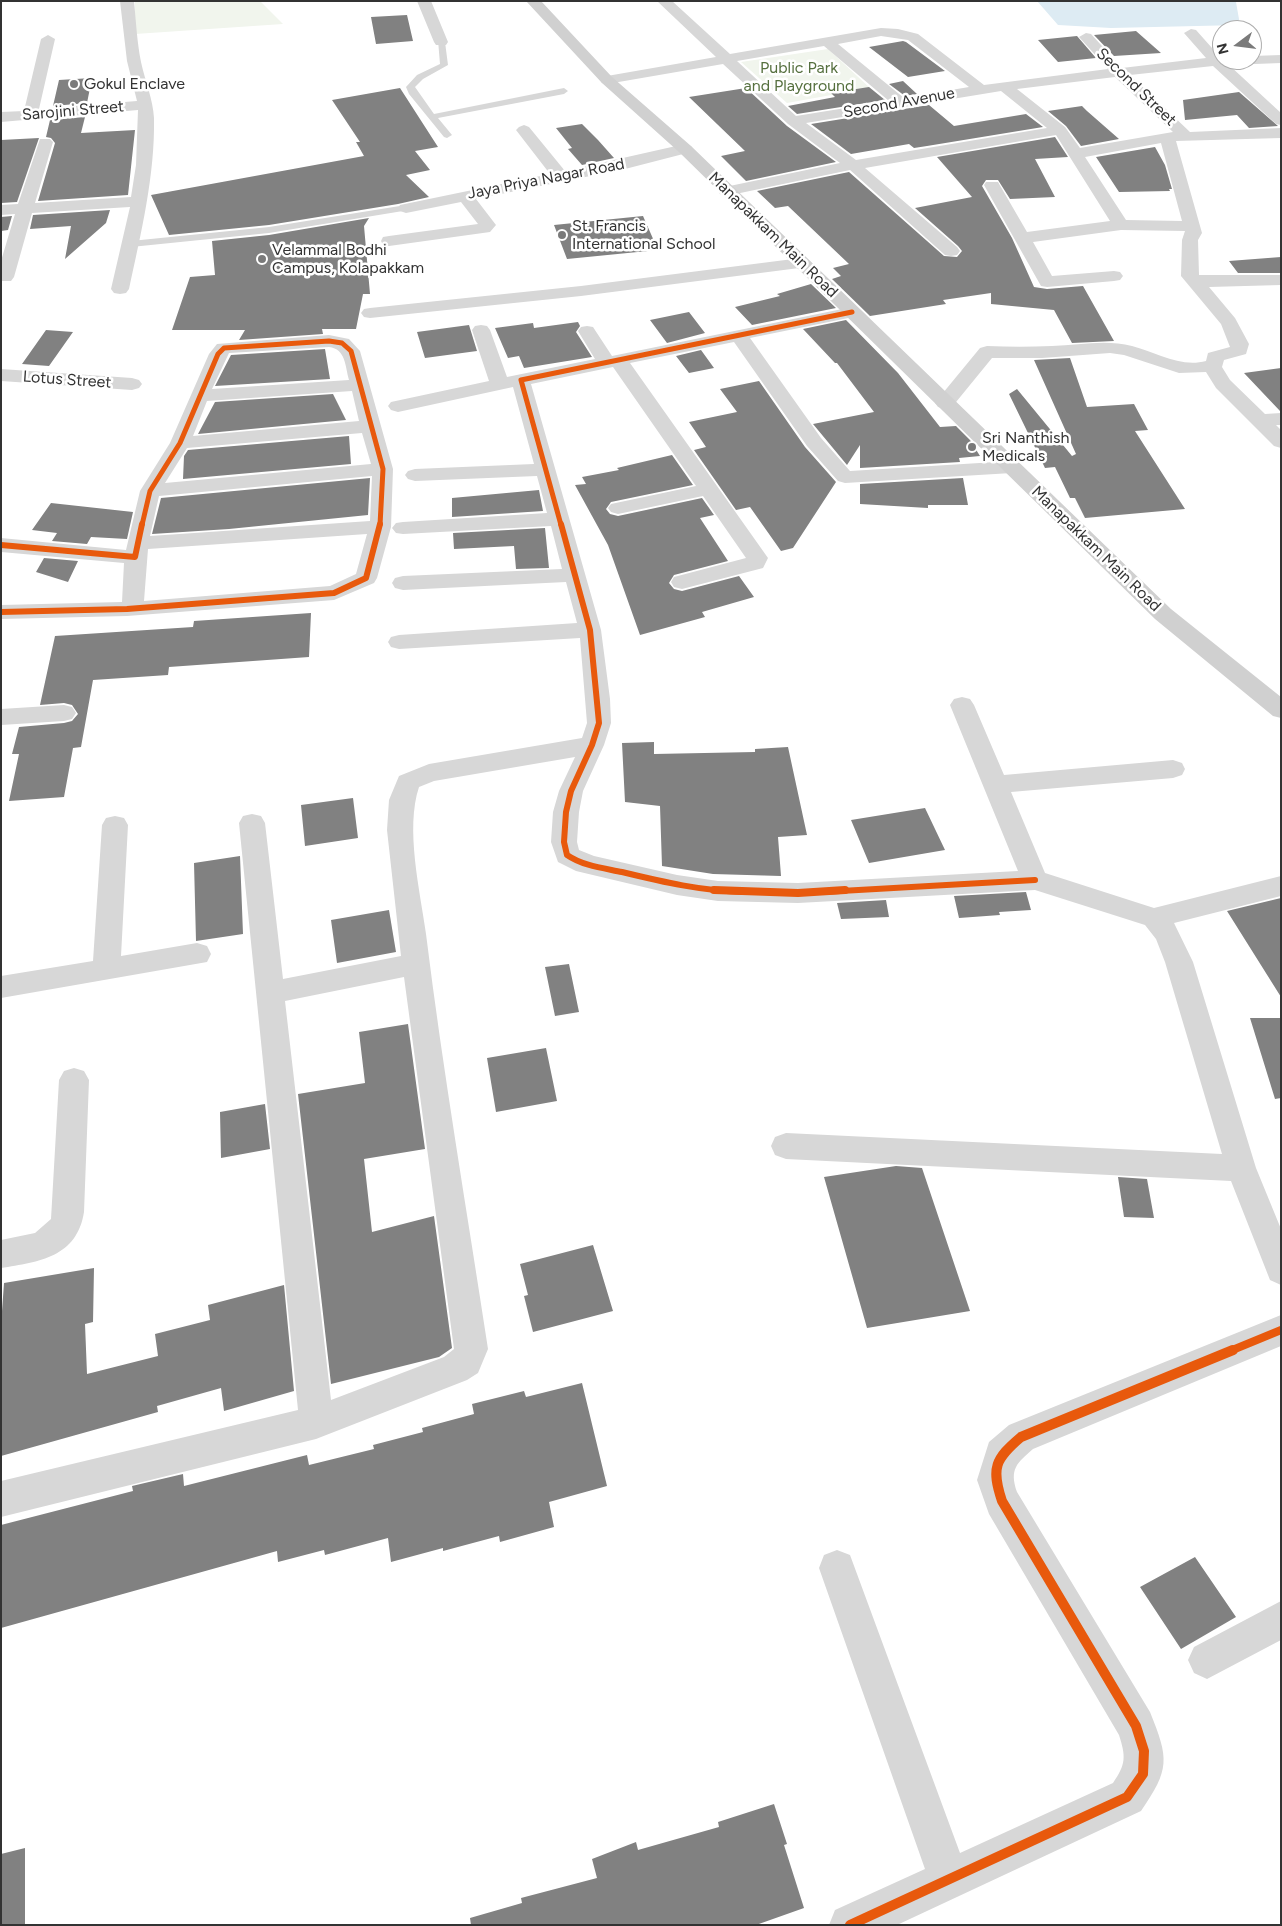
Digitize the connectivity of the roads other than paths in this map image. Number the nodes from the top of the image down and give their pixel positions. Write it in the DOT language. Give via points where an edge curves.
graph roads {
  1 [pos="127,1"];
  2 [pos="424,1"];
  3 [pos="533,1"];
  4 [pos="664,1"];
  5 [pos="1191,33"];
  6 [pos="1086,37"];
  7 [pos="48,39"];
  8 [pos="826,41"];
  9 [pos="441,42"];
  10 [pos="1212,57"];
  11 [pos="726,58"];
  12 [pos="1281,59"];
  13 [pos="1262,60"];
  14 [pos="1212,61"];
  15 [pos="1226,70"];
  16 [pos="1118,72"];
  17 [pos="608,80"];
  18 [pos="1004,86"];
  19 [pos="981,90"];
  20 [pos="564,91"];
  21 [pos="901,103"];
  22 [pos="145,105"];
  23 [pos="30,115"];
  24 [pos="1,117"];
  25 [pos="432,117"];
  26 [pos="793,121"];
  27 [pos="1281,121"];
  28 [pos="524,130"];
  29 [pos="1060,130"];
  30 [pos="1281,133"];
  31 [pos="447,135"];
  32 [pos="1167,137"];
  33 [pos="1187,137"];
  34 [pos="45,142"];
  35 [pos="685,150"];
  36 [pos="1075,154"];
  37 [pos="852,165"];
  38 [pos="561,177"];
  39 [pos="992,185"];
  40 [pos="726,191"];
  41 [pos="465,196"];
  42 [pos="139,202"];
  43 [pos="25,208"];
  44 [pos="406,208"];
  45 [pos="1,210"];
  46 [pos="1121,225"];
  47 [pos="1192,226"];
  48 [pos="1023,238"];
  49 [pos="389,241"];
  50 [pos="131,244"];
  51 [pos="951,251"];
  52 [pos="801,263"];
  53 [pos="1114,276"];
  54 [pos="5,277"];
  55 [pos="1281,280"];
  56 [pos="1195,282"];
  57 [pos="120,289"];
  58 [pos="852,312"];
  59 [pos="370,314"];
  60 [pos="481,330"];
  61 [pos="587,331"];
  62 [pos="738,336"];
  63 [pos="612,361"];
  64 [pos="1211,365"];
  65 [pos="1,375"];
  66 [pos="511,382"];
  67 [pos="132,384"];
  68 [pos="359,385"];
  69 [pos="200,396"];
  70 [pos="945,403"];
  71 [pos="398,406"];
  72 [pos="1281,419"];
  73 [pos="1260,420"];
  74 [pos="370,426"];
  75 [pos="1281,442"];
  76 [pos="180,443"];
  77 [pos="383,468"];
  78 [pos="1012,468"];
  79 [pos="547,470"];
  80 [pos="415,475"];
  81 [pos="708,489"];
  82 [pos="150,490"];
  83 [pos="618,508"];
  84 [pos="560,519"];
  85 [pos="380,527"];
  86 [pos="403,528"];
  87 [pos="1,545"];
  88 [pos="137,550"];
  89 [pos="575,575"];
  90 [pos="682,582"];
  91 [pos="403,583"];
  92 [pos="130,609"];
  93 [pos="1,612"];
  94 [pos="590,630"];
  95 [pos="399,642"];
  96 [pos="962,705"];
  97 [pos="1281,710"];
  98 [pos="64,713"];
  99 [pos="2,724"];
  100 [pos="592,745"];
  101 [pos="1173,769"];
  102 [pos="995,785"];
  103 [pos="252,823"];
  104 [pos="115,825"];
  105 [pos="1035,880"];
  106 [pos="1281,886"];
  107 [pos="1154,918"];
  108 [pos="196,954"];
  109 [pos="416,964"];
  110 [pos="106,969"];
  111 [pos="1,987"];
  112 [pos="270,993"];
  113 [pos="74,1080"];
  114 [pos="786,1146"];
  115 [pos="1241,1168"];
  116 [pos="1,1254"];
  117 [pos="1281,1270"];
  118 [pos="1281,1330"];
  119 [pos="316,1422"];
  120 [pos="1,1499"];
  121 [pos="837,1568"];
  122 [pos="1281,1619"];
  123 [pos="1207,1660"];
  124 [pos="950,1879"];
  125 [pos="850,1925"];
  1 -- 22 [label="street" via="134,61"];
  2 -- 9 [label="street"];
  3 -- 17 [label="main road, Manapakkam Main Road"];
  4 -- 11 [label="street"];
  5 -- 10 [label="street"];
  6 -- 16 [label="street, Second Street"];
  7 -- 23 [label="street"];
  8 -- 11 [label="street"];
  8 -- 19 [label="street" via="881,32 913,37"];
  8 -- 21 [label="street"];
  9 -- 25 [label="lane" via="444,65 420,77 410,87"];
  11 -- 17 [label="street"];
  11 -- 26 [label="street"];
  12 -- 13 [label="street"];
  14 -- 16 [label="street, Second Avenue"];
  15 -- 27 [label="street"];
  16 -- 18 [label="street, Second Avenue"];
  16 -- 33 [label="street, Second Street"];
  17 -- 35 [label="main road, Manapakkam Main Road"];
  18 -- 19 [label="street, Second Avenue"];
  18 -- 29 [label="street"];
  19 -- 21 [label="street, Second Avenue"];
  20 -- 25 [label="lane"];
  21 -- 26 [label="street, Second Avenue"];
  22 -- 23 [label="street, Sarojini Street"];
  22 -- 42 [label="street" via="144,165"];
  23 -- 24 [label="street, Sarojini Street"];
  25 -- 31 [label="lane"];
  26 -- 37 [label="street"];
  28 -- 38 [label="street"];
  29 -- 36 [label="street"];
  29 -- 37 [label="street"];
  30 -- 33 [label="street"];
  32 -- 33 [label="street"];
  32 -- 36 [label="street"];
  32 -- 47 [label="street"];
  34 -- 43 [label="street"];
  35 -- 38 [label="street, Jaya Priya Nagar Road"];
  35 -- 40 [label="main road, Manapakkam Main Road"];
  36 -- 46 [label="street"];
  37 -- 40 [label="street"];
  37 -- 51 [label="street"];
  38 -- 41 [label="street, Jaya Priya Nagar Road"];
  39 -- 48 [label="street"];
  40 -- 52 [label="main road, Manapakkam Main Road"];
  41 -- 44 [label="street, Jaya Priya Nagar Road"];
  41 -- 49 [label="street" via="488,225 484,228"];
  42 -- 43 [label="street"];
  42 -- 50 [label="street"];
  43 -- 45 [label="street"];
  43 -- 54 [label="street"];
  44 -- 50 [label="lane" via="269,230"];
  46 -- 47 [label="street"];
  46 -- 48 [label="street"];
  47 -- 56 [label="street" via="1189,269"];
  48 -- 53 [label="street" via="1047,282"];
  50 -- 57 [label="street"];
  52 -- 58 [label="main road, Manapakkam Main Road"];
  52 -- 59 [label="street"];
  55 -- 56 [label="street"];
  56 -- 64 [label="street" via="1229,322 1240,344 1239,350 1215,357 1215,364"];
  58 -- 62 [label="street"];
  58 -- 70 [label="main road, Manapakkam Main Road"];
  60 -- 66 [label="street"];
  61 -- 63 [label="street"];
  62 -- 63 [label="street"];
  62 -- 78 [label="street" via="814,442 845,477"];
  63 -- 66 [label="street"];
  63 -- 81 [label="street"];
  64 -- 70 [label="street" via="1182,368 1129,350 1108,348 987,352"];
  64 -- 73 [label="street" via="1223,384"];
  65 -- 67 [label="street, Lotus Street"];
  66 -- 71 [label="street"];
  66 -- 79 [label="street"];
  68 -- 69 [label="street"];
  68 -- 69 [label="street" via="351,351 342,343 235,347 224,348 218,354"];
  68 -- 74 [label="street"];
  69 -- 76 [label="street"];
  70 -- 78 [label="main road, Manapakkam Main Road"];
  72 -- 73 [label="street"];
  73 -- 75 [label="street"];
  74 -- 76 [label="street"];
  74 -- 77 [label="street"];
  76 -- 82 [label="street"];
  77 -- 82 [label="street"];
  77 -- 85 [label="street"];
  78 -- 97 [label="main road, Manapakkam Main Road" via="1163,614"];
  79 -- 80 [label="street"];
  79 -- 84 [label="street"];
  81 -- 83 [label="street"];
  81 -- 90 [label="street" via="758,558 755,563"];
  82 -- 88 [label="street"];
  84 -- 86 [label="street"];
  84 -- 89 [label="street"];
  85 -- 88 [label="street"];
  85 -- 92 [label="street" via="366,578 334,593"];
  87 -- 88 [label="street"];
  88 -- 92 [label="street"];
  89 -- 91 [label="street"];
  89 -- 94 [label="street"];
  92 -- 93 [label="street"];
  94 -- 95 [label="street"];
  94 -- 100 [label="street" via="598,723"];
  96 -- 102 [label="street"];
  98 -- 99 [label="street"];
  100 -- 105 [label="street" via="571,791 566,812 564,842 567,855 576,861 677,885 718,891 798,893"];
  100 -- 109 [label="street" via="429,772 408,782 402,800 400,830"];
  101 -- 102 [label="street"];
  102 -- 105 [label="street"];
  103 -- 112 [label="street"];
  104 -- 110 [label="street"];
  105 -- 107 [label="street"];
  106 -- 107 [label="street"];
  107 -- 115 [label="street" via="1167,934 1179,962"];
  108 -- 110 [label="street"];
  109 -- 112 [label="street"];
  109 -- 119 [label="street" via="471,1349 466,1362 454,1369"];
  110 -- 111 [label="street"];
  112 -- 119 [label="street"];
  113 -- 116 [label="street" via="68,1212 64,1228 49,1243"];
  114 -- 115 [label="street"];
  115 -- 117 [label="street"];
  118 -- 124 [label="street" via="1021,1437 1001,1454 995,1480 1002,1500 1136,1726 1144,1750 1144,1774 1128,1797"];
  119 -- 120 [label="street"];
  121 -- 124 [label="street"];
  122 -- 123 [label="street"];
  124 -- 125 [label="street"];
}
